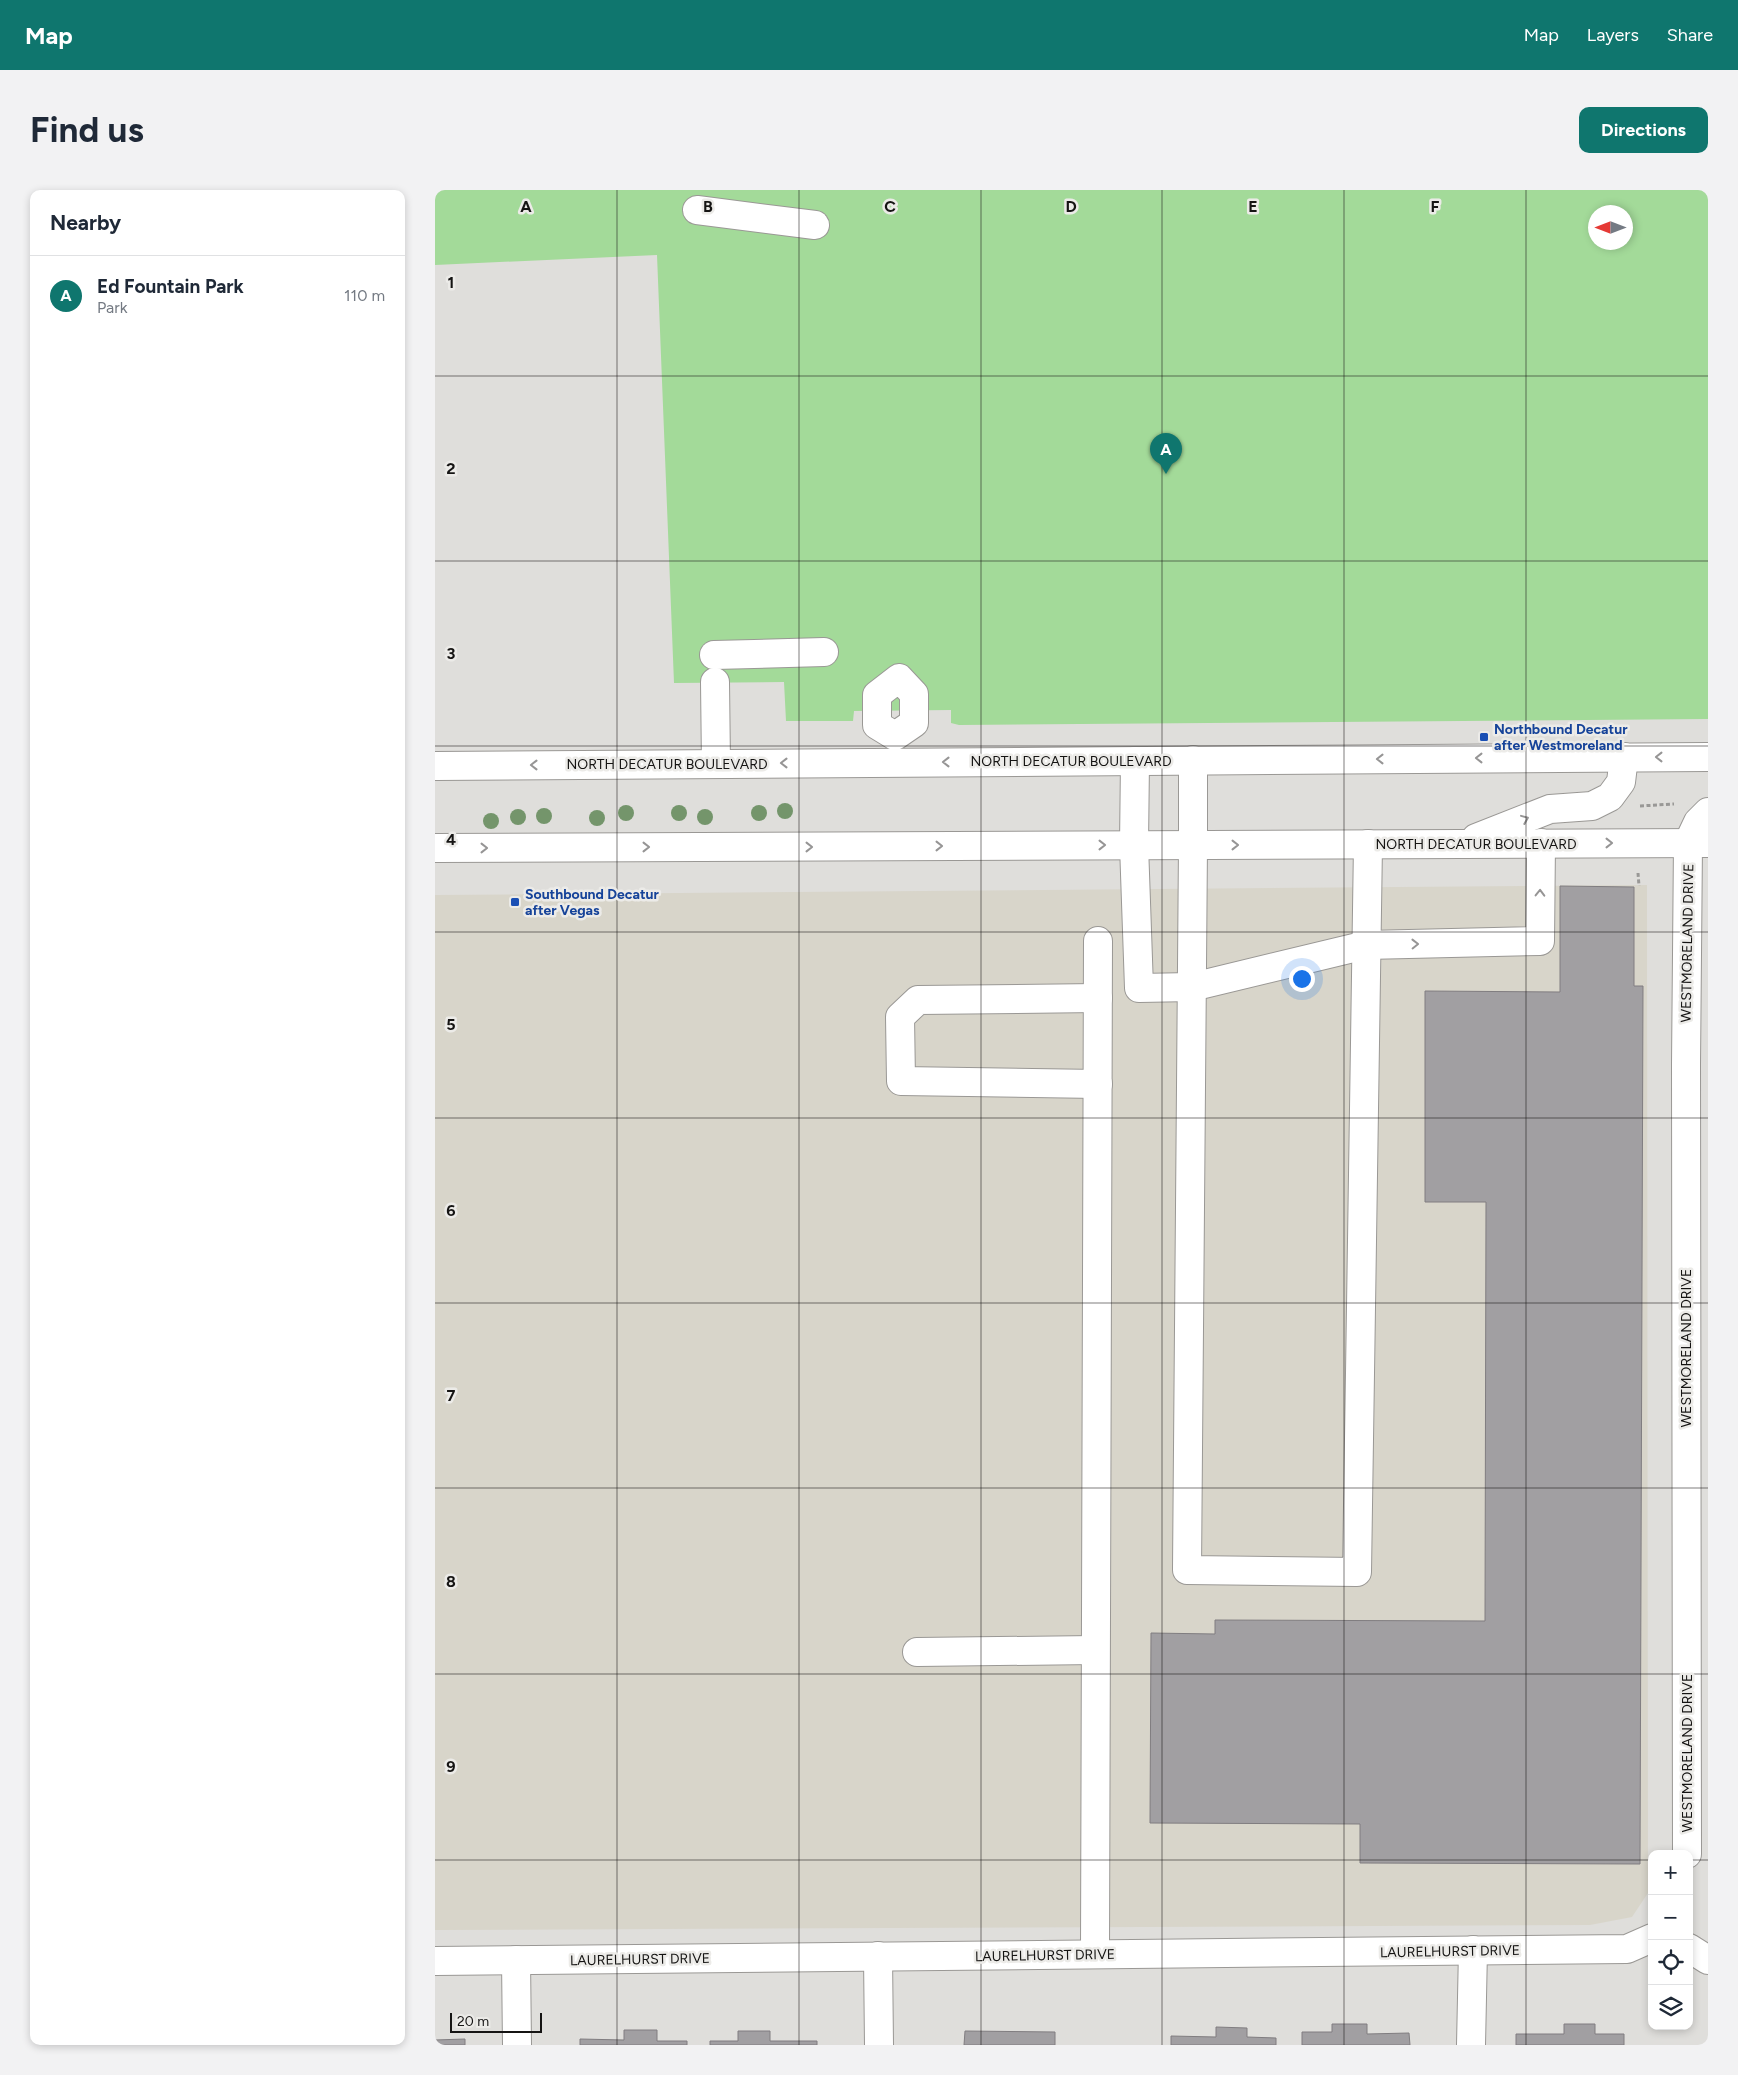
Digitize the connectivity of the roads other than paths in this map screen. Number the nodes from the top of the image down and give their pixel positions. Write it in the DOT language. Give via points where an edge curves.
graph roads {
  1 [pos="697,210"];
  2 [pos="815,225"];
  3 [pos="824,652"];
  4 [pos="714,655"];
  5 [pos="715,682"];
  6 [pos="1624,757"];
  7 [pos="1708,757"];
  8 [pos="1193,760"];
  9 [pos="1135,761"];
  10 [pos="716,764"];
  11 [pos="435,766"];
  12 [pos="1708,812"];
  13 [pos="1541,843"];
  14 [pos="1698,843"];
  15 [pos="1193,844"];
  16 [pos="1368,844"];
  17 [pos="1463,844"];
  18 [pos="1134,845"];
  19 [pos="435,848"];
  20 [pos="1098,941"];
  21 [pos="1366,945"];
  22 [pos="1192,987"];
  23 [pos="1697,993"];
  24 [pos="1098,998"];
  25 [pos="1697,1065"];
  26 [pos="1098,1084"];
  27 [pos="1095,1650"];
  28 [pos="917,1652"];
  29 [pos="1687,1850"];
  30 [pos="1648,1940"];
  31 [pos="1473,1950"];
  32 [pos="1693,1951"];
  33 [pos="1095,1954"];
  34 [pos="879,1956"];
  35 [pos="516,1960"];
  36 [pos="1708,1960"];
  37 [pos="435,1961"];
  38 [pos="517,2045"];
  39 [pos="879,2045"];
  40 [pos="1471,2045"];
  1 -- 2 [label="main road"];
  3 -- 4 [label="main road"];
  5 -- 10 [label="main road"];
  7 -- 6 [label="main road, NORTH DECATUR BOULEVARD, one-way"];
  6 -- 8 [label="main road, NORTH DECATUR BOULEVARD, one-way"];
  17 -- 6 [label="main road, one-way" via="1550,809 1593,806 1610,797 1621,782"];
  8 -- 9 [label="main road, NORTH DECATUR BOULEVARD"];
  8 -- 15 [label="main road"];
  9 -- 10 [label="main road, NORTH DECATUR BOULEVARD, one-way" via="895,749"];
  9 -- 18 [label="main road"];
  10 -- 11 [label="main road, NORTH DECATUR BOULEVARD, one-way"];
  12 -- 14 [label="main road" via="1698,822"];
  13 -- 14 [label="main road, NORTH DECATUR BOULEVARD, one-way"];
  13 -- 17 [label="main road, NORTH DECATUR BOULEVARD"];
  21 -- 13 [label="main road, one-way" via="1540,941"];
  14 -- 23 [label="main road, WESTMORELAND DRIVE"];
  15 -- 16 [label="main road, NORTH DECATUR BOULEVARD, one-way"];
  15 -- 18 [label="main road, NORTH DECATUR BOULEVARD"];
  15 -- 22 [label="main road"];
  16 -- 17 [label="main road, NORTH DECATUR BOULEVARD"];
  16 -- 21 [label="main road"];
  19 -- 18 [label="main road, NORTH DECATUR BOULEVARD, one-way"];
  18 -- 22 [label="main road" via="1139,988"];
  20 -- 24 [label="main road"];
  21 -- 22 [label="main road"];
  21 -- 22 [label="main road" via="1357,1572 1187,1570"];
  23 -- 25 [label="main road, WESTMORELAND DRIVE"];
  24 -- 26 [label="main road"];
  24 -- 26 [label="main road" via="918,1000 900,1016 901,1081"];
  25 -- 29 [label="main road, WESTMORELAND DRIVE"];
  26 -- 27 [label="main road"];
  27 -- 28 [label="main road"];
  27 -- 33 [label="main road"];
  30 -- 31 [label="main road, LAURELHURST DRIVE" via="1627,1949"];
  31 -- 33 [label="main road, LAURELHURST DRIVE"];
  31 -- 40 [label="main road"];
  32 -- 36 [label="main road"];
  33 -- 34 [label="main road, LAURELHURST DRIVE"];
  34 -- 35 [label="main road, LAURELHURST DRIVE"];
  34 -- 39 [label="main road"];
  35 -- 37 [label="main road, LAURELHURST DRIVE"];
  35 -- 38 [label="main road"];
}
